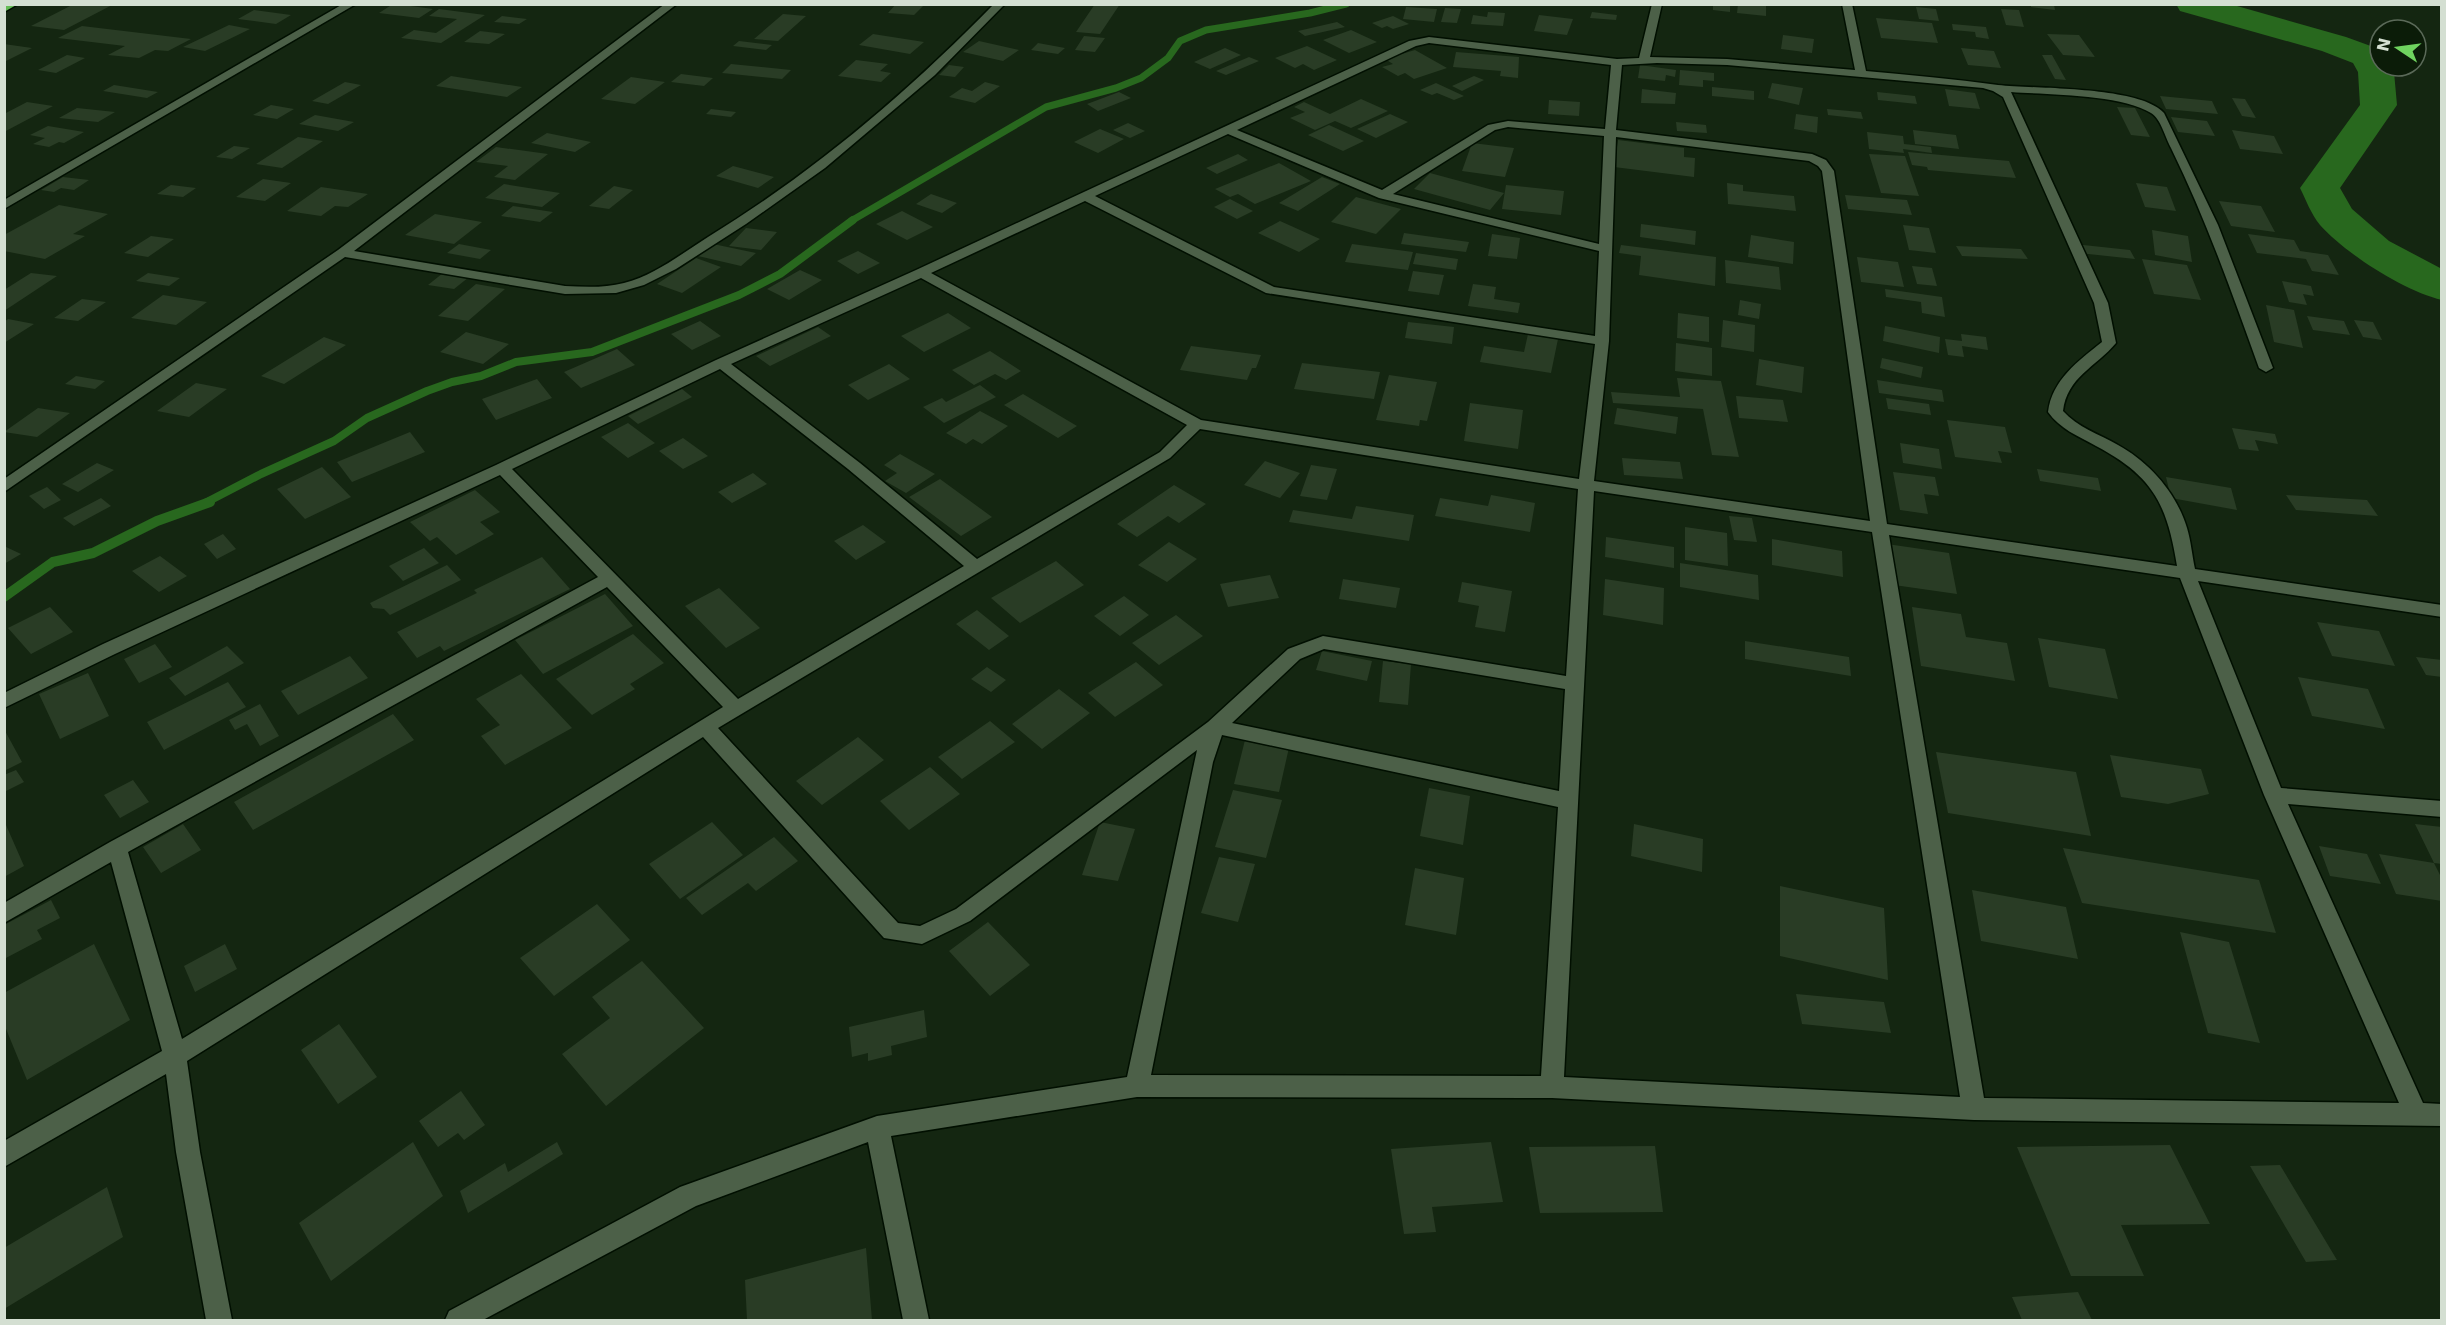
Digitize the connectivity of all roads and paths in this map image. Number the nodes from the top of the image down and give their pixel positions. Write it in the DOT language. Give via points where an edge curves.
graph roads {
  1 [pos="13,4"];
  2 [pos="351,4"];
  3 [pos="672,4"];
  4 [pos="1000,4"];
  5 [pos="1657,4"];
  6 [pos="1847,4"];
  7 [pos="4,9"];
  8 [pos="1644,61"];
  9 [pos="1617,62"];
  10 [pos="1861,74"];
  11 [pos="1997,88"];
  12 [pos="1228,130"];
  13 [pos="1610,133"];
  14 [pos="1383,195"];
  15 [pos="1085,196"];
  16 [pos="4,205"];
  17 [pos="1606,249"];
  18 [pos="343,253"];
  19 [pos="921,273"];
  20 [pos="1602,340"];
  21 [pos="721,363"];
  22 [pos="2266,368"];
  23 [pos="1197,424"];
  24 [pos="502,468"];
  25 [pos="1586,485"];
  26 [pos="4,487"];
  27 [pos="1879,527"];
  28 [pos="976,567"];
  29 [pos="2187,574"];
  30 [pos="610,578"];
  31 [pos="2442,611"];
  32 [pos="1576,684"];
  33 [pos="4,701"];
  34 [pos="736,709"];
  35 [pos="705,727"];
  36 [pos="1215,727"];
  37 [pos="2274,795"];
  38 [pos="1568,801"];
  39 [pos="2442,809"];
  40 [pos="117,848"];
  41 [pos="4,915"];
  42 [pos="175,1056"];
  43 [pos="1137,1086"];
  44 [pos="1551,1087"];
  45 [pos="1974,1109"];
  46 [pos="2416,1114"];
  47 [pos="2442,1115"];
  48 [pos="877,1127"];
  49 [pos="4,1155"];
  50 [pos="219,1320"];
  51 [pos="458,1320"];
  52 [pos="916,1320"];
  1 -- 7 [label="highway"];
  2 -- 16 [label="street"];
  3 -- 18 [label="street"];
  4 -- 18 [label="street" via="897,104 836,156 730,230 651,278 618,288 551,290"];
  5 -- 8 [label="street"];
  6 -- 10 [label="street"];
  8 -- 9 [label="street"];
  8 -- 10 [label="street" via="1727,62"];
  9 -- 12 [label="street" via="1429,40 1413,43"];
  9 -- 13 [label="street"];
  10 -- 11 [label="street"];
  11 -- 22 [label="street" via="2119,99 2157,112 2217,235"];
  11 -- 29 [label="street" via="2008,95 2101,303 2109,343 2075,371 2055,402 2055,412 2066,424 2145,470 2179,527"];
  12 -- 14 [label="street"];
  12 -- 15 [label="street"];
  13 -- 14 [label="street" via="1508,124 1492,127"];
  13 -- 17 [label="street"];
  13 -- 27 [label="street" via="1812,158 1828,171"];
  14 -- 17 [label="street"];
  15 -- 19 [label="street"];
  15 -- 20 [label="street" via="1271,290"];
  17 -- 20 [label="street"];
  18 -- 26 [label="street"];
  19 -- 21 [label="street"];
  19 -- 23 [label="street"];
  20 -- 25 [label="street"];
  21 -- 24 [label="street"];
  21 -- 28 [label="street"];
  23 -- 25 [label="street"];
  23 -- 28 [label="street" via="1165,455"];
  24 -- 30 [label="street"];
  24 -- 33 [label="street"];
  25 -- 27 [label="street"];
  25 -- 32 [label="street"];
  27 -- 29 [label="street"];
  27 -- 45 [label="street"];
  28 -- 34 [label="street"];
  29 -- 31 [label="street"];
  29 -- 37 [label="street"];
  30 -- 34 [label="street"];
  30 -- 40 [label="street"];
  32 -- 36 [label="street" via="1323,642 1294,654"];
  32 -- 38 [label="street"];
  34 -- 35 [label="street"];
  35 -- 36 [label="street" via="892,931 922,935 963,915"];
  35 -- 42 [label="street"];
  36 -- 38 [label="street"];
  36 -- 43 [label="street" via="1203,762"];
  37 -- 39 [label="street"];
  37 -- 46 [label="street"];
  38 -- 44 [label="street"];
  40 -- 41 [label="street"];
  40 -- 42 [label="street"];
  42 -- 49 [label="street"];
  42 -- 50 [label="street"];
  43 -- 44 [label="street"];
  43 -- 48 [label="street"];
  44 -- 45 [label="street"];
  45 -- 46 [label="street"];
  46 -- 47 [label="street"];
  48 -- 51 [label="street" via="689,1196"];
  48 -- 52 [label="street"];
}
